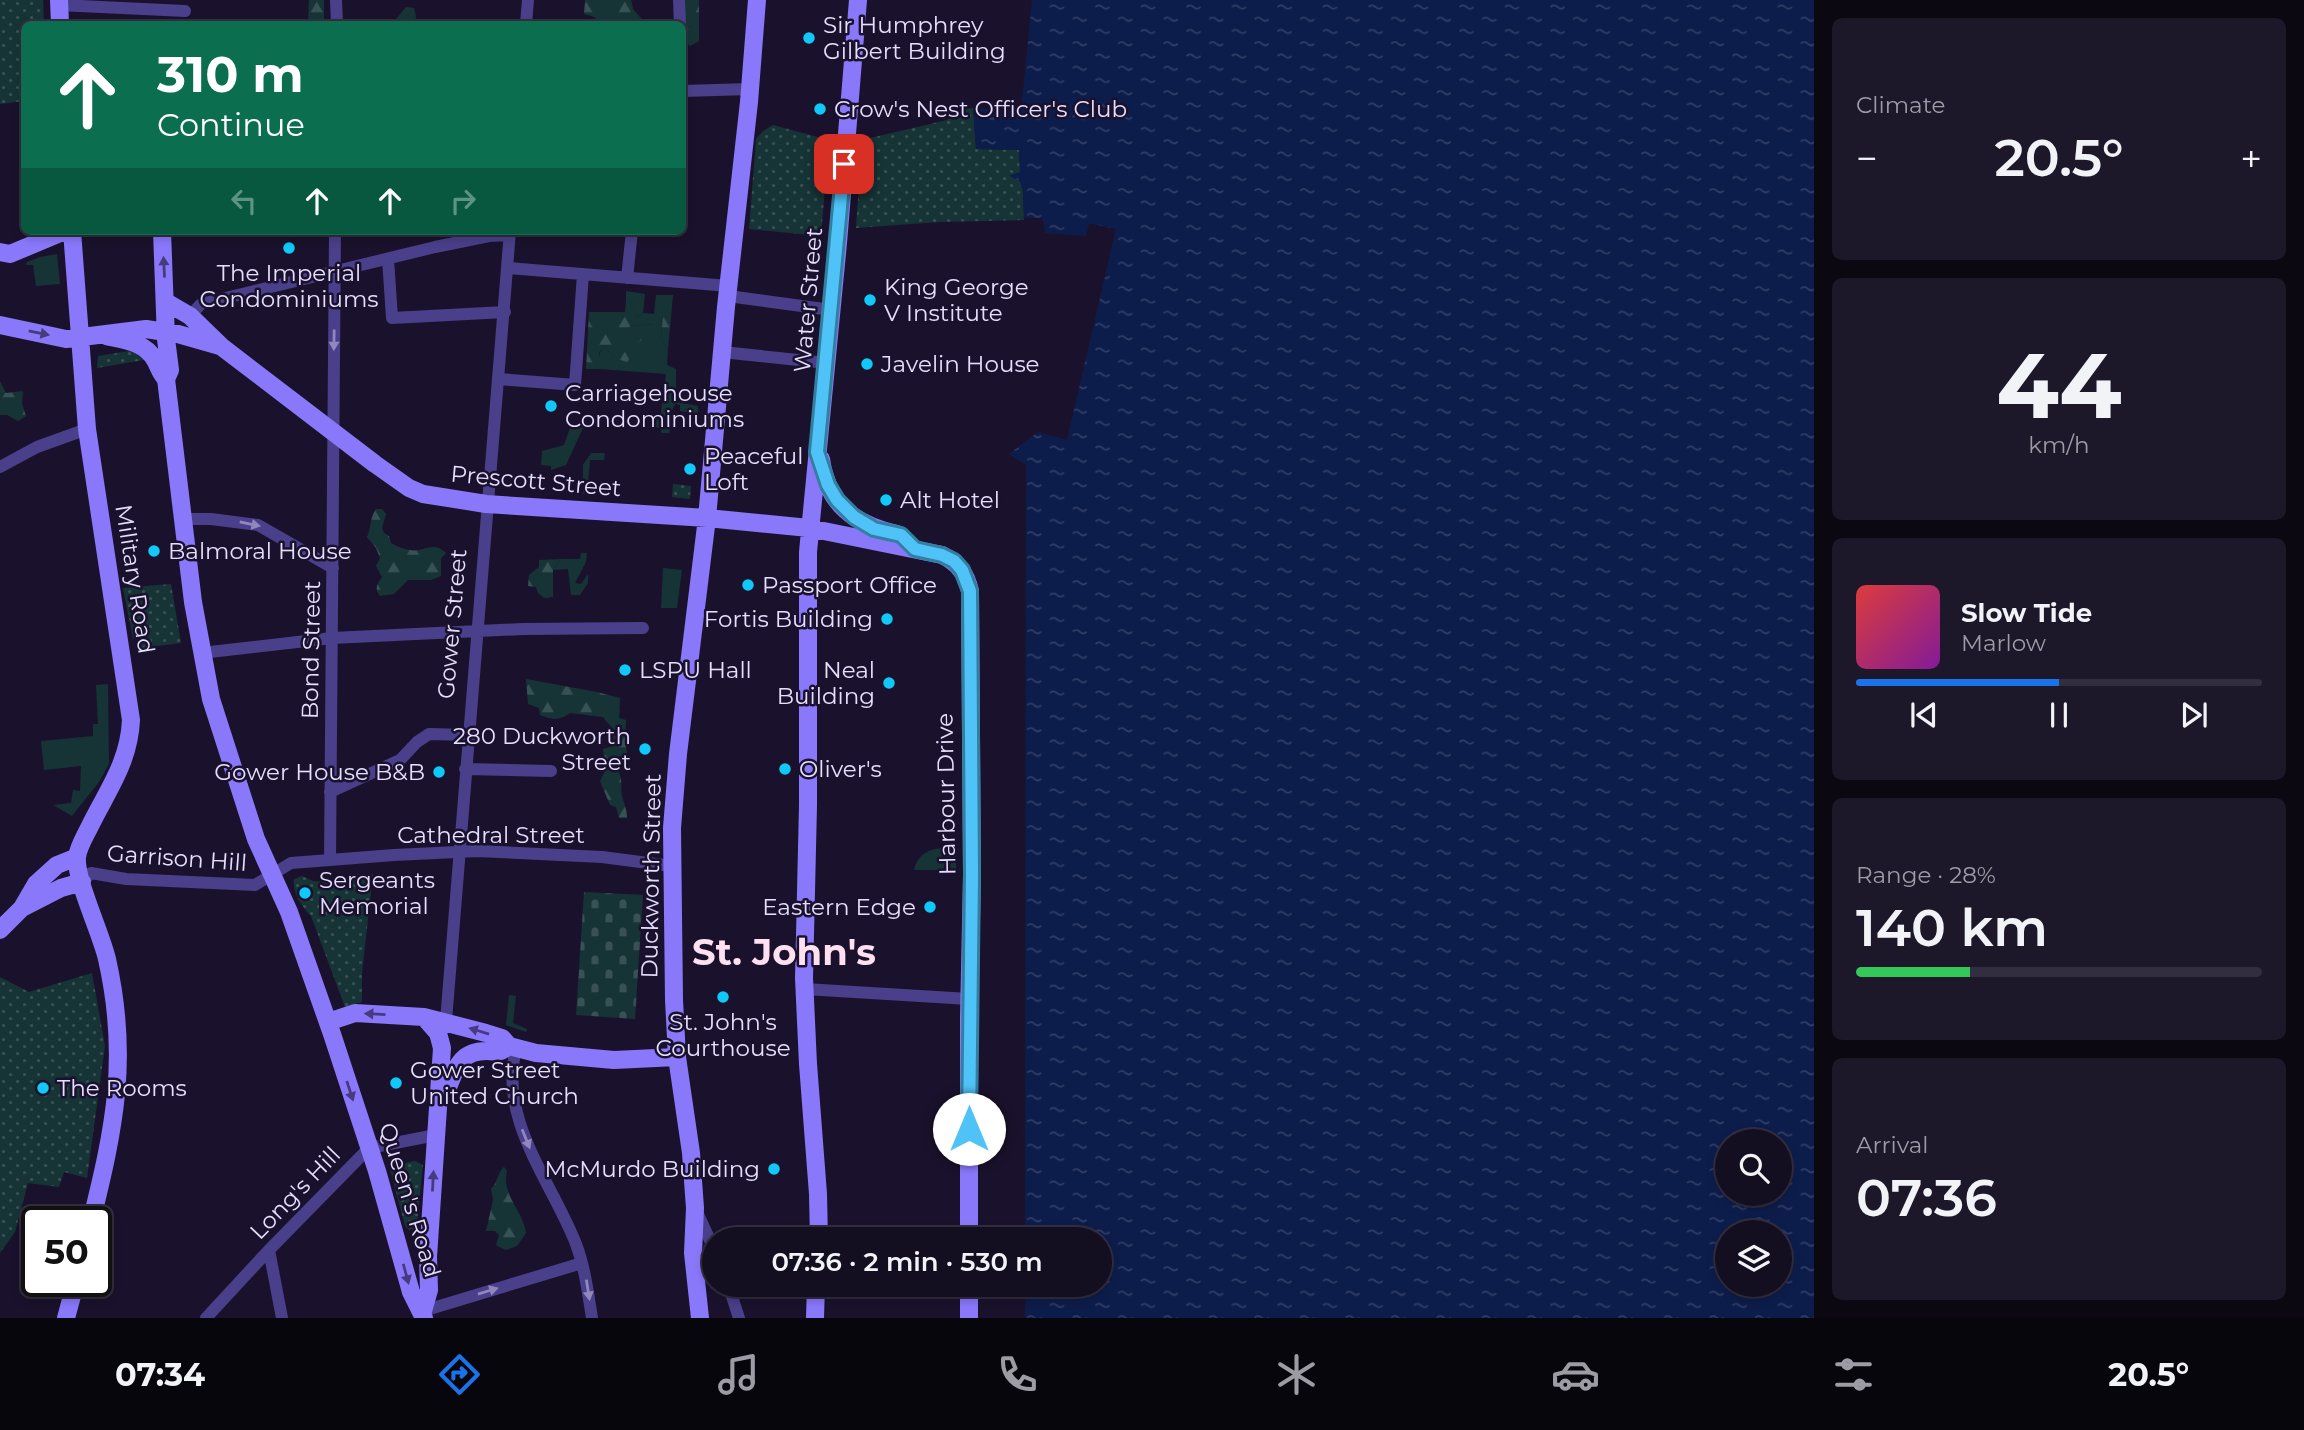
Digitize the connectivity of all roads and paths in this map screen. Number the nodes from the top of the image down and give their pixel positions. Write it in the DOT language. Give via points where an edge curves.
graph roads {
  1 [pos="336,0"];
  2 [pos="528,0"];
  3 [pos="679,0"];
  4 [pos="757,0"];
  5 [pos="858,0"];
  6 [pos="59,2"];
  7 [pos="185,11"];
  8 [pos="61,21"];
  9 [pos="337,21"];
  10 [pos="526,21"];
  11 [pos="680,21"];
  12 [pos="750,89"];
  13 [pos="686,91"];
  14 [pos="55,235"];
  15 [pos="72,235"];
  16 [pos="162,235"];
  17 [pos="335,235"];
  18 [pos="496,235"];
  19 [pos="510,235"];
  20 [pos="632,235"];
  21 [pos="4,256"];
  22 [pos="388,258"];
  23 [pos="508,268"];
  24 [pos="335,272"];
  25 [pos="583,274"];
  26 [pos="627,278"];
  27 [pos="729,291"];
  28 [pos="166,302"];
  29 [pos="831,310"];
  30 [pos="505,312"];
  31 [pos="190,316"];
  32 [pos="0,325"];
  33 [pos="166,332"];
  34 [pos="106,336"];
  35 [pos="79,337"];
  36 [pos="222,347"];
  37 [pos="722,352"];
  38 [pos="827,363"];
  39 [pos="166,379"];
  40 [pos="499,379"];
  41 [pos="87,429"];
  42 [pos="333,430"];
  43 [pos="817,452"];
  44 [pos="0,467"];
  45 [pos="486,504"];
  46 [pos="707,518"];
  47 [pos="182,519"];
  48 [pos="809,528"];
  49 [pos="915,549"];
  50 [pos="333,568"];
  51 [pos="643,628"];
  52 [pos="477,631"];
  53 [pos="331,638"];
  54 [pos="201,653"];
  55 [pos="468,735"];
  56 [pos="465,769"];
  57 [pos="551,771"];
  58 [pos="330,792"];
  59 [pos="460,853"];
  60 [pos="77,857"];
  61 [pos="330,860"];
  62 [pos="671,866"];
  63 [pos="271,876"];
  64 [pos="82,882"];
  65 [pos="22,908"];
  66 [pos="0,930"];
  67 [pos="805,989"];
  68 [pos="969,999"];
  69 [pos="424,1017"];
  70 [pos="446,1021"];
  71 [pos="328,1022"];
  72 [pos="512,1048"];
  73 [pos="677,1057"];
  74 [pos="439,1097"];
  75 [pos="436,1135"];
  76 [pos="369,1148"];
  77 [pos="95,1206"];
  78 [pos="695,1208"];
  79 [pos="704,1227"];
  80 [pos="819,1227"];
  81 [pos="969,1227"];
  82 [pos="431,1228"];
  83 [pos="395,1234"];
  84 [pos="269,1250"];
  85 [pos="582,1263"];
  86 [pos="72,1297"];
  87 [pos="732,1297"];
  88 [pos="816,1297"];
  89 [pos="969,1297"];
  90 [pos="423,1314"];
  91 [pos="66,1318"];
  92 [pos="206,1318"];
  93 [pos="282,1318"];
  94 [pos="592,1318"];
  95 [pos="700,1318"];
  96 [pos="739,1318"];
  97 [pos="815,1318"];
  98 [pos="969,1318"];
  1 -- 9 [label="street"];
  2 -- 10 [label="street"];
  3 -- 11 [label="street"];
  4 -- 12 [label="main road, Duckworth Street"];
  5 -- 29 [label="main road, Water Street"];
  6 -- 7 [label="street"];
  6 -- 8 [label="main road"];
  12 -- 13 [label="street"];
  12 -- 27 [label="main road, Duckworth Street"];
  14 -- 21 [label="main road"];
  15 -- 35 [label="main road, Military Road"];
  28 -- 16 [label="main road, one-way"];
  17 -- 24 [label="street, Bond Street"];
  18 -- 22 [label="street"];
  19 -- 23 [label="street, Gower Street"];
  20 -- 26 [label="street"];
  22 -- 24 [label="street"];
  22 -- 30 [label="street" via="392,318"];
  23 -- 25 [label="street"];
  23 -- 30 [label="street, Gower Street"];
  24 -- 31 [label="street" via="201,304"];
  24 -- 42 [label="street, Bond Street, one-way"];
  25 -- 26 [label="street"];
  25 -- 40 [label="street" via="575,385"];
  26 -- 27 [label="street"];
  27 -- 29 [label="street"];
  27 -- 37 [label="main road, Duckworth Street"];
  28 -- 31 [label="main road, Prescott Street"];
  28 -- 33 [label="main road"];
  29 -- 38 [label="main road, Water Street"];
  30 -- 40 [label="street, Gower Street"];
  31 -- 36 [label="main road, Prescott Street"];
  32 -- 35 [label="main road, Prescott Street, one-way" via="66,339"];
  33 -- 34 [label="main road, Prescott Street"];
  33 -- 36 [label="main road, Prescott Street"];
  33 -- 39 [label="main road" via="170,370"];
  34 -- 35 [label="main road, Prescott Street"];
  34 -- 39 [label="main road" via="144,347"];
  35 -- 41 [label="main road, Military Road"];
  36 -- 42 [label="main road, Prescott Street"];
  37 -- 38 [label="street"];
  37 -- 46 [label="main road, Duckworth Street"];
  38 -- 43 [label="main road, Water Street"];
  39 -- 47 [label="main road, Queen's Road"];
  40 -- 45 [label="street, Gower Street"];
  41 -- 44 [label="street" via="37,447"];
  41 -- 60 [label="main road, Military Road" via="131,720 123,762"];
  42 -- 45 [label="main road, Prescott Street" via="409,488 439,498"];
  42 -- 50 [label="street, Bond Street"];
  43 -- 48 [label="main road, Water Street"];
  43 -- 49 [label="main road" via="828,485 843,507 864,524 901,535"];
  45 -- 46 [label="main road, Prescott Street"];
  45 -- 52 [label="street, Gower Street"];
  46 -- 48 [label="main road, Prescott Street"];
  46 -- 62 [label="main road, Duckworth Street" via="678,754"];
  47 -- 50 [label="street, one-way" via="258,525"];
  47 -- 54 [label="main road, Queen's Road"];
  48 -- 49 [label="main road, Prescott Street"];
  48 -- 67 [label="main road, Water Street"];
  49 -- 68 [label="main road, Harbour Drive" via="954,561 970,591"];
  50 -- 53 [label="street, Bond Street"];
  51 -- 52 [label="street"];
  52 -- 53 [label="street"];
  52 -- 55 [label="street, Gower Street"];
  53 -- 54 [label="street"];
  53 -- 58 [label="street, Bond Street"];
  54 -- 63 [label="main road, Queen's Road" via="223,743"];
  55 -- 56 [label="street, Gower Street"];
  55 -- 58 [label="street" via="429,734 400,760"];
  56 -- 57 [label="street"];
  56 -- 59 [label="street, Gower Street"];
  58 -- 61 [label="street, Bond Street"];
  59 -- 61 [label="street, Cathedral Street"];
  59 -- 62 [label="street, Cathedral Street" via="564,855"];
  59 -- 70 [label="street, Gower Street"];
  60 -- 64 [label="main road"];
  60 -- 65 [label="main road" via="57,865 36,884"];
  61 -- 63 [label="street, Cathedral Street" via="291,863"];
  62 -- 73 [label="main road, Duckworth Street"];
  63 -- 64 [label="street, Garrison Hill" via="255,885 91,873"];
  63 -- 71 [label="main road, Queen's Road" via="289,912"];
  64 -- 65 [label="main road"];
  64 -- 77 [label="main road" via="107,960 120,1042 112,1131"];
  65 -- 66 [label="main road"];
  67 -- 68 [label="street"];
  67 -- 80 [label="main road, Water Street"];
  68 -- 81 [label="main road, Harbour Drive"];
  69 -- 70 [label="main road"];
  69 -- 71 [label="main road, one-way" via="355,1013"];
  69 -- 74 [label="main road" via="440,1037"];
  72 -- 70 [label="main road, one-way" via="502,1038"];
  71 -- 76 [label="main road, Queen's Road, one-way"];
  72 -- 73 [label="main road" via="614,1060"];
  72 -- 74 [label="main road" via="466,1057 452,1072 448,1091"];
  72 -- 85 [label="street, one-way" via="523,1136"];
  73 -- 78 [label="main road, Duckworth Street"];
  74 -- 75 [label="main road"];
  75 -- 76 [label="street, Long's Hill"];
  82 -- 75 [label="main road, one-way"];
  76 -- 83 [label="main road, Queen's Road"];
  76 -- 84 [label="street, Long's Hill"];
  78 -- 79 [label="street"];
  78 -- 95 [label="main road, Duckworth Street" via="693,1253"];
  82 -- 83 [label="main road" via="414,1243"];
  82 -- 90 [label="main road" via="429,1290"];
  83 -- 90 [label="main road, Queen's Road, one-way" via="411,1292"];
  84 -- 92 [label="street, Long's Hill"];
  84 -- 93 [label="street"];
  90 -- 85 [label="street, one-way"];
  85 -- 94 [label="street, one-way"];
  86 -- 91 [label="main road"];
  87 -- 96 [label="street"];
  88 -- 97 [label="main road"];
  89 -- 98 [label="main road"];
}
